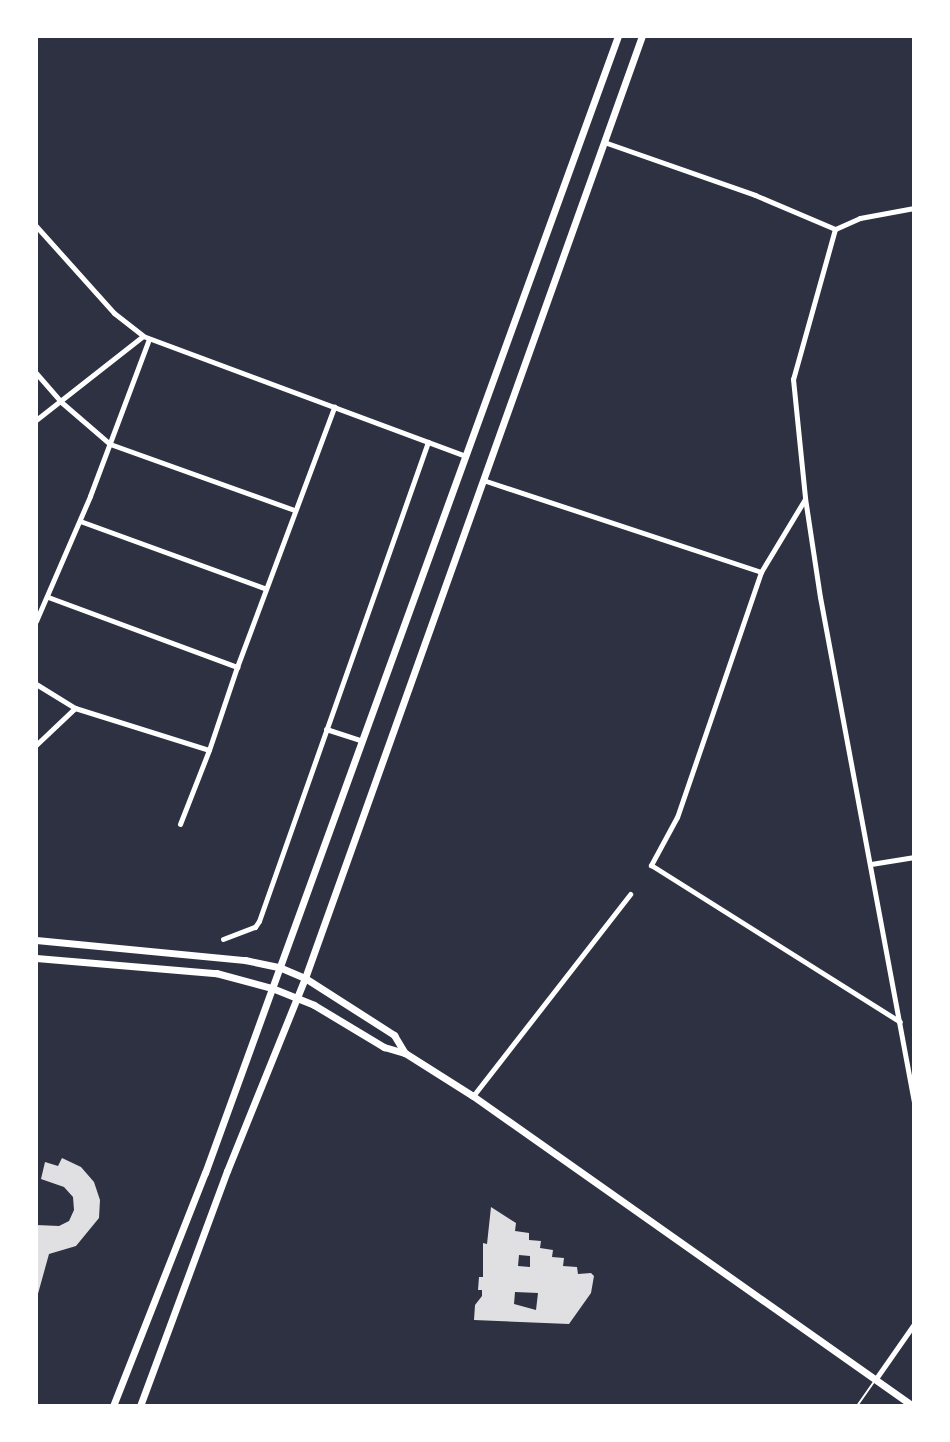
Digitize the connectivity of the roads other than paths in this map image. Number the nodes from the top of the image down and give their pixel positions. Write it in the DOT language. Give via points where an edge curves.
graph roads {
  1 [pos="618,36"];
  2 [pos="642,36"];
  3 [pos="604,142"];
  4 [pos="914,208"];
  5 [pos="36,226"];
  6 [pos="835,229"];
  7 [pos="146,337"];
  8 [pos="36,373"];
  9 [pos="60,401"];
  10 [pos="334,407"];
  11 [pos="36,420"];
  12 [pos="428,442"];
  13 [pos="110,444"];
  14 [pos="463,455"];
  15 [pos="483,480"];
  16 [pos="805,498"];
  17 [pos="294,510"];
  18 [pos="80,521"];
  19 [pos="761,572"];
  20 [pos="264,588"];
  21 [pos="48,597"];
  22 [pos="36,621"];
  23 [pos="237,667"];
  24 [pos="36,684"];
  25 [pos="75,708"];
  26 [pos="326,729"];
  27 [pos="360,740"];
  28 [pos="36,745"];
  29 [pos="209,750"];
  30 [pos="180,824"];
  31 [pos="914,857"];
  32 [pos="871,864"];
  33 [pos="630,894"];
  34 [pos="223,939"];
  35 [pos="36,940"];
  36 [pos="36,958"];
  37 [pos="279,967"];
  38 [pos="305,978"];
  39 [pos="272,988"];
  40 [pos="298,998"];
  41 [pos="900,1022"];
  42 [pos="405,1053"];
  43 [pos="473,1096"];
  44 [pos="914,1102"];
  45 [pos="914,1324"];
  46 [pos="875,1381"];
  47 [pos="113,1406"];
  48 [pos="140,1406"];
  49 [pos="857,1406"];
  50 [pos="913,1406"];
  1 -- 14 [label="main road"];
  2 -- 3 [label="main road"];
  3 -- 6 [label="street"];
  3 -- 15 [label="main road"];
  4 -- 6 [label="street" via="860,218"];
  5 -- 7 [label="street" via="114,313"];
  6 -- 16 [label="street" via="793,379"];
  7 -- 9 [label="street"];
  7 -- 10 [label="street"];
  7 -- 13 [label="street"];
  8 -- 9 [label="street"];
  9 -- 11 [label="street"];
  9 -- 13 [label="street"];
  10 -- 12 [label="street"];
  10 -- 17 [label="street"];
  12 -- 14 [label="street"];
  12 -- 26 [label="street"];
  13 -- 17 [label="street"];
  13 -- 18 [label="street"];
  14 -- 27 [label="main road"];
  15 -- 19 [label="street"];
  15 -- 38 [label="main road"];
  16 -- 19 [label="street"];
  16 -- 32 [label="street"];
  17 -- 20 [label="street"];
  18 -- 20 [label="street"];
  18 -- 21 [label="street"];
  19 -- 41 [label="street" via="677,817 651,865"];
  20 -- 23 [label="street"];
  21 -- 22 [label="street"];
  21 -- 23 [label="street"];
  23 -- 29 [label="street"];
  24 -- 25 [label="street"];
  25 -- 28 [label="street"];
  25 -- 29 [label="street"];
  26 -- 27 [label="street"];
  26 -- 34 [label="street" via="259,921"];
  27 -- 37 [label="main road"];
  29 -- 30 [label="street"];
  31 -- 32 [label="street"];
  32 -- 41 [label="street"];
  33 -- 43 [label="street"];
  35 -- 37 [label="main road"];
  36 -- 39 [label="main road" via="216,973"];
  37 -- 38 [label="main road"];
  37 -- 39 [label="main road"];
  38 -- 40 [label="main road"];
  38 -- 42 [label="main road" via="394,1035"];
  39 -- 40 [label="main road"];
  39 -- 47 [label="main road"];
  40 -- 42 [label="main road" via="384,1047"];
  40 -- 48 [label="main road"];
  41 -- 44 [label="street"];
  42 -- 43 [label="main road"];
  43 -- 46 [label="main road"];
  45 -- 46 [label="street"];
  46 -- 49 [label="lane"];
  46 -- 50 [label="main road"];
}
